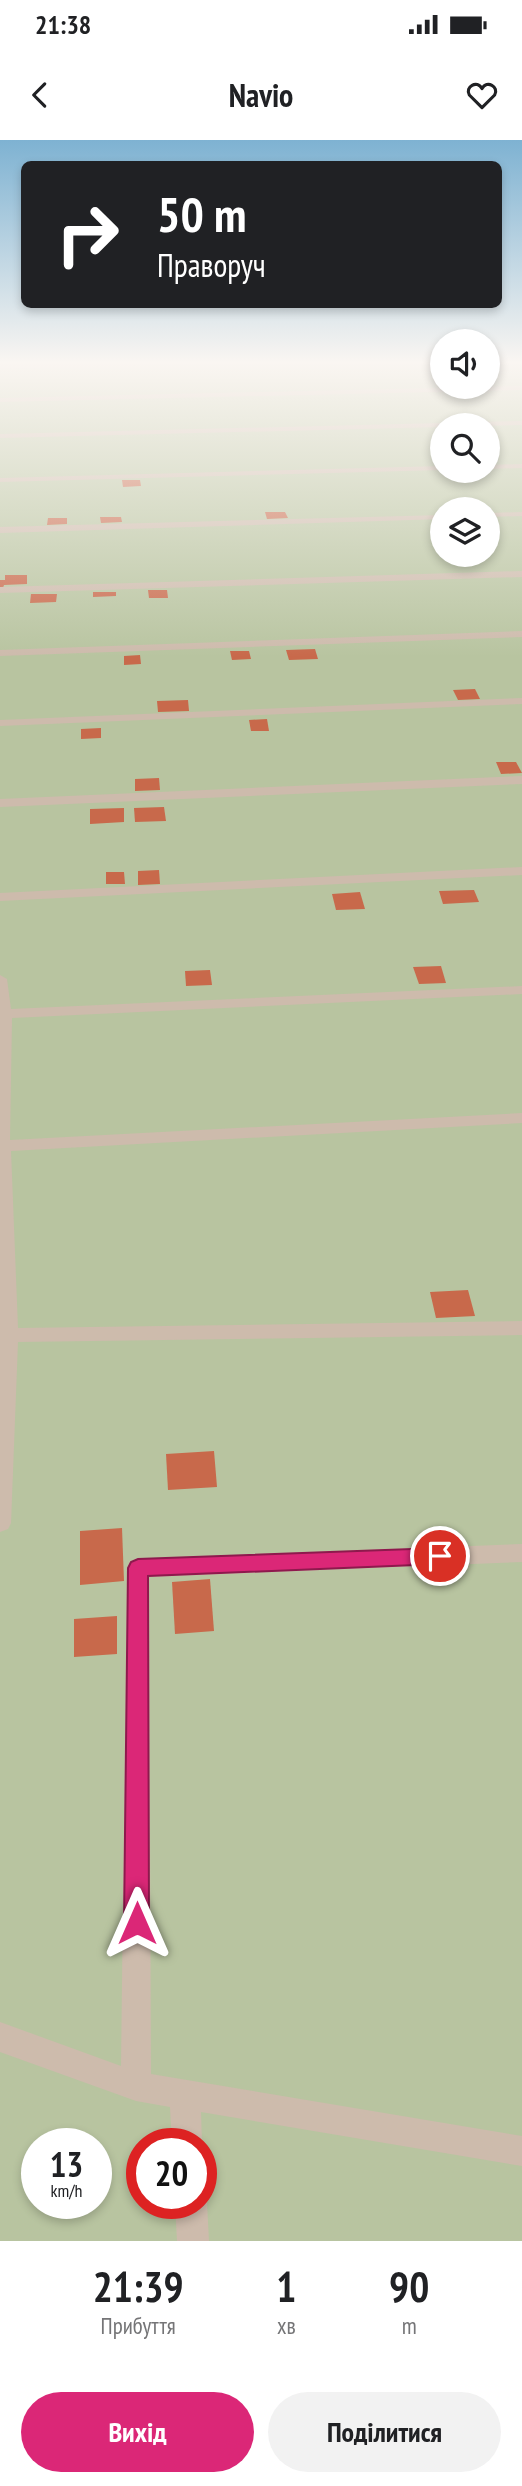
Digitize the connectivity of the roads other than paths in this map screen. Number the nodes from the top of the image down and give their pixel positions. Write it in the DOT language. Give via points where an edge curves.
graph roads {
  1 [pos="522,466"];
  2 [pos="500,467"];
  3 [pos="430,468"];
  4 [pos="0,480"];
  5 [pos="522,514"];
  6 [pos="500,515"];
  7 [pos="430,517"];
  8 [pos="0,530"];
  9 [pos="522,574"];
  10 [pos="0,590"];
  11 [pos="522,634"];
  12 [pos="0,653"];
  13 [pos="522,701"];
  14 [pos="0,723"];
  15 [pos="522,780"];
  16 [pos="0,803"];
  17 [pos="522,871"];
  18 [pos="0,897"];
  19 [pos="0,979"];
  20 [pos="522,990"];
  21 [pos="4,1014"];
  22 [pos="522,1118"];
  23 [pos="2,1146"];
  24 [pos="522,1328"];
  25 [pos="9,1335"];
  26 [pos="0,1523"];
  27 [pos="522,1553"];
  28 [pos="0,2037"];
  29 [pos="136,2087"];
  30 [pos="185,2095"];
  31 [pos="186,2128"];
  32 [pos="522,2151"];
  33 [pos="192,2219"];
  34 [pos="193,2241"];
  1 -- 2 [label="street"];
  3 -- 4 [label="street"];
  5 -- 6 [label="street"];
  7 -- 8 [label="street"];
  9 -- 10 [label="street"];
  11 -- 12 [label="street"];
  13 -- 14 [label="street"];
  15 -- 16 [label="street"];
  17 -- 18 [label="street"];
  19 -- 21 [label="street"];
  20 -- 21 [label="street"];
  21 -- 23 [label="street"];
  22 -- 23 [label="street"];
  23 -- 25 [label="street"];
  24 -- 25 [label="street"];
  25 -- 26 [label="street"];
  27 -- 29 [label="street" via="138,1568"];
  28 -- 29 [label="street"];
  29 -- 30 [label="street"];
  30 -- 31 [label="street"];
  30 -- 32 [label="street"];
  33 -- 34 [label="street"];
}
